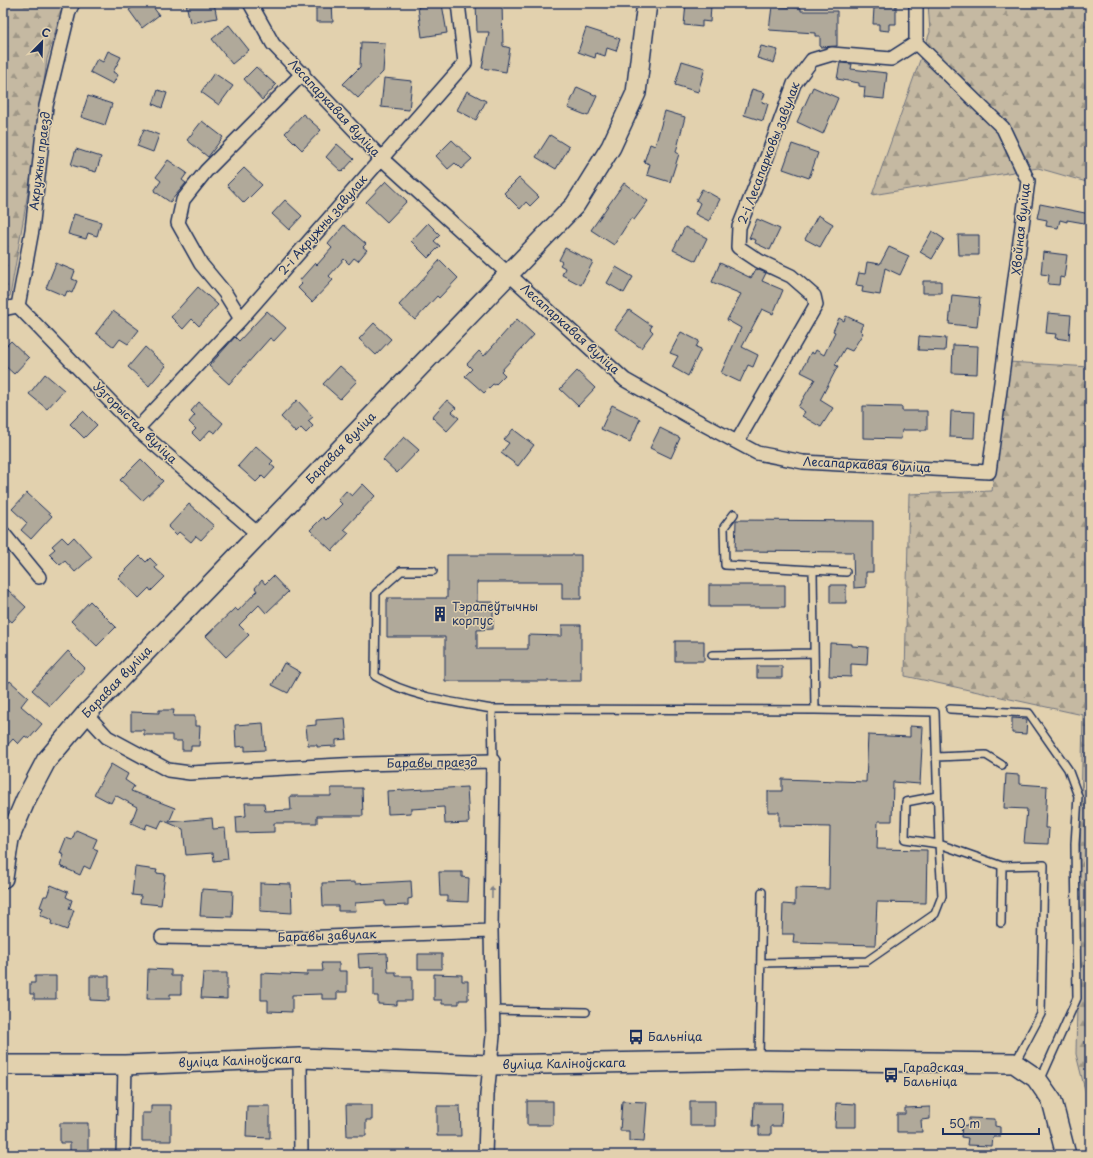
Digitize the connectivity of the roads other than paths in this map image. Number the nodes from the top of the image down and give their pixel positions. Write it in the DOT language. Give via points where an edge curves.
graph roads {
  1 [pos="73,3"];
  2 [pos="250,3"];
  3 [pos="458,3"];
  4 [pos="647,3"];
  5 [pos="916,3"];
  6 [pos="916,43"];
  7 [pos="302,73"];
  8 [pos="381,158"];
  9 [pos="509,273"];
  10 [pos="18,306"];
  11 [pos="3,309"];
  12 [pos="241,319"];
  13 [pos="137,429"];
  14 [pos="737,442"];
  15 [pos="989,472"];
  16 [pos="734,514"];
  17 [pos="3,532"];
  18 [pos="258,534"];
  19 [pos="433,571"];
  20 [pos="813,571"];
  21 [pos="846,572"];
  22 [pos="40,577"];
  23 [pos="814,653"];
  24 [pos="712,655"];
  25 [pos="950,709"];
  26 [pos="492,710"];
  27 [pos="815,710"];
  28 [pos="86,714"];
  29 [pos="936,757"];
  30 [pos="493,761"];
  31 [pos="1002,765"];
  32 [pos="937,796"];
  33 [pos="6,836"];
  34 [pos="939,844"];
  35 [pos="1002,866"];
  36 [pos="3,878"];
  37 [pos="762,892"];
  38 [pos="1001,923"];
  39 [pos="492,932"];
  40 [pos="162,937"];
  41 [pos="761,963"];
  42 [pos="493,1010"];
  43 [pos="586,1012"];
  44 [pos="300,1058"];
  45 [pos="758,1060"];
  46 [pos="1014,1063"];
  47 [pos="3,1064"];
  48 [pos="124,1065"];
  49 [pos="491,1065"];
  50 [pos="1040,1083"];
  51 [pos="123,1155"];
  52 [pos="301,1155"];
  53 [pos="485,1155"];
  54 [pos="1066,1155"];
  1 -- 10 [label="street, Акружны праезд" via="46,106 32,230"];
  2 -- 7 [label="street, Лесапаркавая вуліца" via="274,44"];
  3 -- 8 [label="street, 2-і Акружны завулак" via="465,63"];
  4 -- 9 [label="street, Баравая вуліца" via="636,92 611,147 575,204"];
  5 -- 6 [label="street"];
  6 -- 14 [label="street, 2-і Лесапарковы завулак" via="892,59 832,54 812,60 794,84 739,227 738,247 791,276 814,296 816,305"];
  6 -- 15 [label="street, Хвойная вуліца" via="1003,128 1028,181"];
  7 -- 8 [label="street, Лесапаркавая вуліца"];
  7 -- 12 [label="street" via="206,172 183,200 178,223 202,264"];
  8 -- 9 [label="street, Лесапаркавая вуліца"];
  8 -- 12 [label="street, 2-і Акружны завулак"];
  9 -- 14 [label="street, Лесапаркавая вуліца" via="625,380"];
  9 -- 18 [label="street, Баравая вуліца"];
  10 -- 11 [label="street"];
  10 -- 13 [label="street, Узгорыстая вуліца"];
  12 -- 13 [label="street, 2-і Акружны завулак"];
  13 -- 18 [label="street, Узгорыстая вуліца"];
  14 -- 15 [label="street, Лесапаркавая вуліца" via="757,453 803,462"];
  16 -- 20 [label="lane" via="724,527 725,565"];
  17 -- 22 [label="street"];
  18 -- 28 [label="street, Баравая вуліца"];
  19 -- 26 [label="lane" via="401,571 376,592 375,676 409,692"];
  20 -- 21 [label="lane"];
  20 -- 23 [label="lane"];
  23 -- 24 [label="lane"];
  23 -- 27 [label="lane"];
  25 -- 50 [label="lane" via="1029,713 1068,769 1078,796 1075,844 1077,998"];
  26 -- 27 [label="lane"];
  26 -- 30 [label="lane"];
  27 -- 29 [label="lane" via="935,712"];
  28 -- 30 [label="street, Баравы праезд" via="107,737 168,770 190,773 360,764"];
  28 -- 33 [label="street, Баравая вуліца" via="46,761"];
  29 -- 31 [label="lane" via="986,755"];
  29 -- 32 [label="lane"];
  39 -- 30 [label="street, Баравы праезд, one-way"];
  32 -- 34 [label="lane"];
  32 -- 34 [label="lane" via="906,802 905,839"];
  33 -- 36 [label="street, Баравая вуліца"];
  34 -- 35 [label="lane"];
  34 -- 41 [label="lane" via="942,896 935,914 867,961"];
  35 -- 38 [label="lane"];
  35 -- 46 [label="lane" via="1044,865 1041,1014"];
  37 -- 41 [label="lane"];
  39 -- 40 [label="street, Баравы завулак" via="271,938"];
  39 -- 42 [label="street, Баравы праезд"];
  41 -- 45 [label="lane"];
  42 -- 43 [label="lane"];
  42 -- 49 [label="street, Баравы праезд"];
  44 -- 48 [label="street, вуліца Каліноўскага"];
  44 -- 49 [label="street, вуліца Каліноўскага"];
  44 -- 52 [label="street"];
  45 -- 46 [label="street, вуліца Каліноўскага"];
  45 -- 49 [label="street, вуліца Каліноўскага"];
  46 -- 50 [label="street"];
  47 -- 48 [label="street, вуліца Каліноўскага"];
  48 -- 51 [label="street"];
  49 -- 53 [label="street, Баравы праезд"];
  50 -- 54 [label="street" via="1052,1101"];
}
